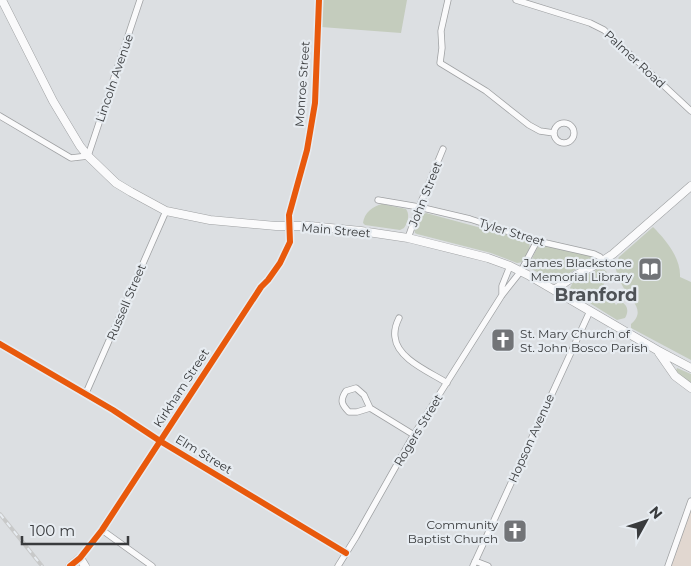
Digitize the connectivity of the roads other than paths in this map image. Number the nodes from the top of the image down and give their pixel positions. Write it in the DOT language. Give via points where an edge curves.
graph roads {
  1 [pos="2,0"];
  2 [pos="140,0"];
  3 [pos="319,0"];
  4 [pos="448,0"];
  5 [pos="516,0"];
  6 [pos="691,111"];
  7 [pos="0,116"];
  8 [pos="554,133"];
  9 [pos="443,149"];
  10 [pos="88,156"];
  11 [pos="691,186"];
  12 [pos="378,200"];
  13 [pos="419,207"];
  14 [pos="166,210"];
  15 [pos="290,226"];
  16 [pos="408,238"];
  17 [pos="537,241"];
  18 [pos="603,260"];
  19 [pos="510,266"];
  20 [pos="521,272"];
  21 [pos="554,290"];
  22 [pos="502,295"];
  23 [pos="590,311"];
  24 [pos="399,318"];
  25 [pos="0,344"];
  26 [pos="656,350"];
  27 [pos="691,368"];
  28 [pos="447,383"];
  29 [pos="691,388"];
  30 [pos="86,393"];
  31 [pos="370,408"];
  32 [pos="414,435"];
  33 [pos="160,441"];
  34 [pos="691,500"];
  35 [pos="102,530"];
  36 [pos="346,553"];
  37 [pos="80,558"];
  38 [pos="474,563"];
  39 [pos="70,566"];
  40 [pos="85,566"];
  41 [pos="152,566"];
  42 [pos="338,566"];
  43 [pos="488,566"];
  44 [pos="668,566"];
  1 -- 10 [label="main road, Main Street" via="72,134"];
  2 -- 10 [label="street, Lincoln Avenue"];
  3 -- 15 [label="street, Monroe Street" via="315,103 307,150 289,215"];
  4 -- 8 [label="street" via="441,30 440,63 486,91 529,125"];
  5 -- 6 [label="street, Palmer Road" via="590,22 604,30"];
  7 -- 10 [label="street" via="71,158"];
  9 -- 13 [label="street, John Street"];
  10 -- 14 [label="main road, Main Street" via="121,186"];
  11 -- 18 [label="main road"];
  12 -- 13 [label="street, Tyler Street"];
  13 -- 16 [label="street, John Street"];
  13 -- 17 [label="street, Tyler Street" via="470,219"];
  14 -- 15 [label="main road, Main Street" via="210,220"];
  14 -- 30 [label="street, Russell Street"];
  15 -- 16 [label="main road, Main Street" via="327,227"];
  15 -- 33 [label="street, Kirkham Street" via="290,242 280,263"];
  16 -- 19 [label="main road, Main Street"];
  17 -- 18 [label="street, Tyler Street" via="594,254"];
  17 -- 20 [label="street, Rogers Street"];
  18 -- 21 [label="main road"];
  19 -- 20 [label="main road, Main Street"];
  19 -- 22 [label="street, Rogers Street"];
  20 -- 21 [label="main road, Main Street"];
  20 -- 22 [label="street, Rogers Street"];
  21 -- 23 [label="main road, Main Street"];
  22 -- 28 [label="street, Rogers Street"];
  23 -- 26 [label="main road, Main Street"];
  23 -- 38 [label="street, Hopson Avenue"];
  24 -- 28 [label="street" via="394,338 402,353"];
  25 -- 30 [label="street, Elm Street"];
  26 -- 27 [label="main road, Main Street"];
  26 -- 29 [label="main road" via="675,376"];
  28 -- 32 [label="street, Rogers Street"];
  30 -- 33 [label="street, Elm Street"];
  31 -- 31 [label="street" via="349,412 341,400 346,391 356,388 364,395"];
  31 -- 32 [label="street"];
  32 -- 36 [label="street, Rogers Street"];
  33 -- 35 [label="street, Kirkham Street"];
  33 -- 36 [label="street, Elm Street"];
  34 -- 44 [label="street"];
  35 -- 37 [label="street, Kirkham Street"];
  35 -- 41 [label="street"];
  36 -- 42 [label="street, Rogers Street"];
  37 -- 39 [label="main road"];
  37 -- 40 [label="main road"];
  38 -- 43 [label="street"];
}
